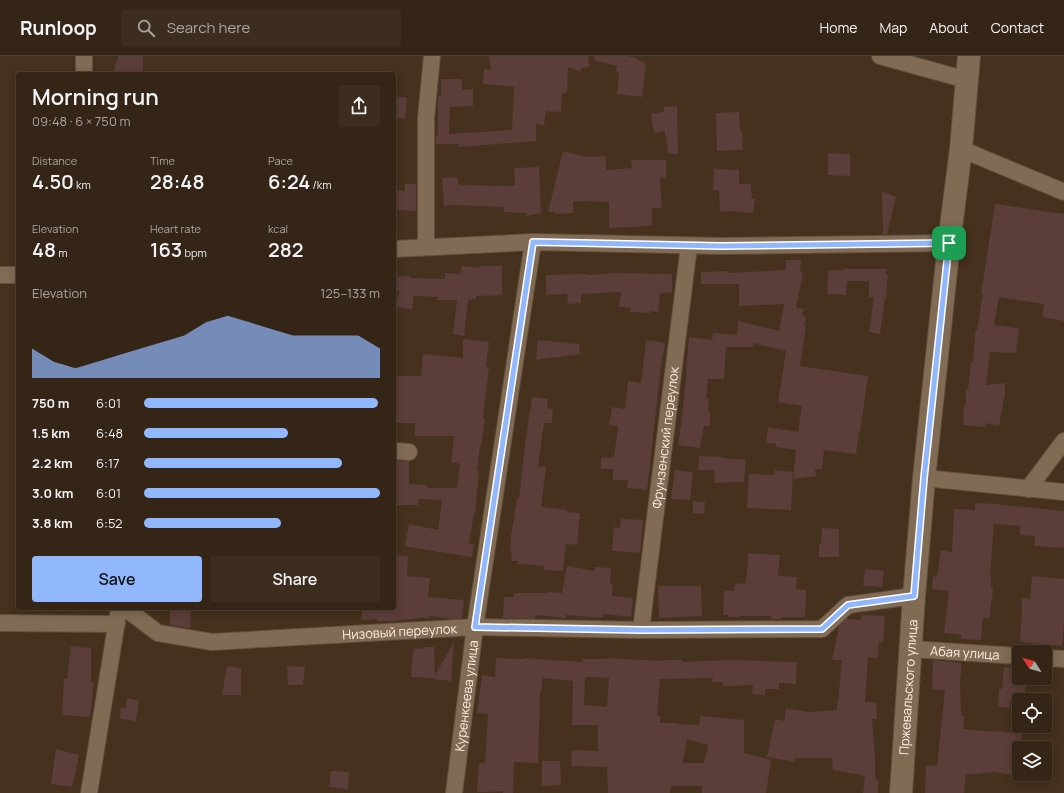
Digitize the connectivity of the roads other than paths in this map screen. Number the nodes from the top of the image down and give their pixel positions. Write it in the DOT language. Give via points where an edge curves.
graph roads {
  1 [pos="84,56"];
  2 [pos="432,56"];
  3 [pos="880,56"];
  4 [pos="969,56"];
  5 [pos="84,72"];
  6 [pos="967,80"];
  7 [pos="961,149"];
  8 [pos="1064,192"];
  9 [pos="533,242"];
  10 [pos="949,243"];
  11 [pos="689,246"];
  12 [pos="426,247"];
  13 [pos="396,248"];
  14 [pos="0,275"];
  15 [pos="16,275"];
  16 [pos="1064,441"];
  17 [pos="924,478"];
  18 [pos="1028,488"];
  19 [pos="1064,492"];
  20 [pos="914,596"];
  21 [pos="128,610"];
  22 [pos="118,616"];
  23 [pos="0,623"];
  24 [pos="475,627"];
  25 [pos="641,630"];
  26 [pos="911,649"];
  27 [pos="1012,656"];
  28 [pos="1052,658"];
  29 [pos="1064,659"];
  30 [pos="89,793"];
  31 [pos="454,793"];
  32 [pos="901,793"];
  1 -- 5 [label="street"];
  2 -- 12 [label="street" via="426,118"];
  3 -- 6 [label="street"];
  4 -- 6 [label="main road, Пржевальского улица"];
  6 -- 7 [label="main road, Пржевальского улица"];
  7 -- 8 [label="street"];
  7 -- 10 [label="main road, Пржевальского улица"];
  9 -- 11 [label="street"];
  9 -- 12 [label="street"];
  9 -- 24 [label="street, Куренкеева улица"];
  10 -- 11 [label="street"];
  10 -- 17 [label="main road, Пржевальского улица"];
  11 -- 25 [label="street, Фрунзенский переулок"];
  12 -- 13 [label="street"];
  14 -- 15 [label="street"];
  16 -- 18 [label="street"];
  17 -- 18 [label="street"];
  17 -- 20 [label="main road, Пржевальского улица"];
  18 -- 19 [label="street"];
  20 -- 25 [label="street, Низовый переулок" via="848,605 822,629"];
  20 -- 26 [label="main road, Пржевальского улица"];
  21 -- 24 [label="street, Низовый переулок" via="158,633 212,642"];
  22 -- 23 [label="street"];
  22 -- 30 [label="street"];
  24 -- 25 [label="street, Низовый переулок"];
  24 -- 31 [label="street, Куренкеева улица"];
  26 -- 27 [label="street, Абая улица"];
  26 -- 32 [label="main road, Пржевальского улица"];
  28 -- 29 [label="street"];
}
